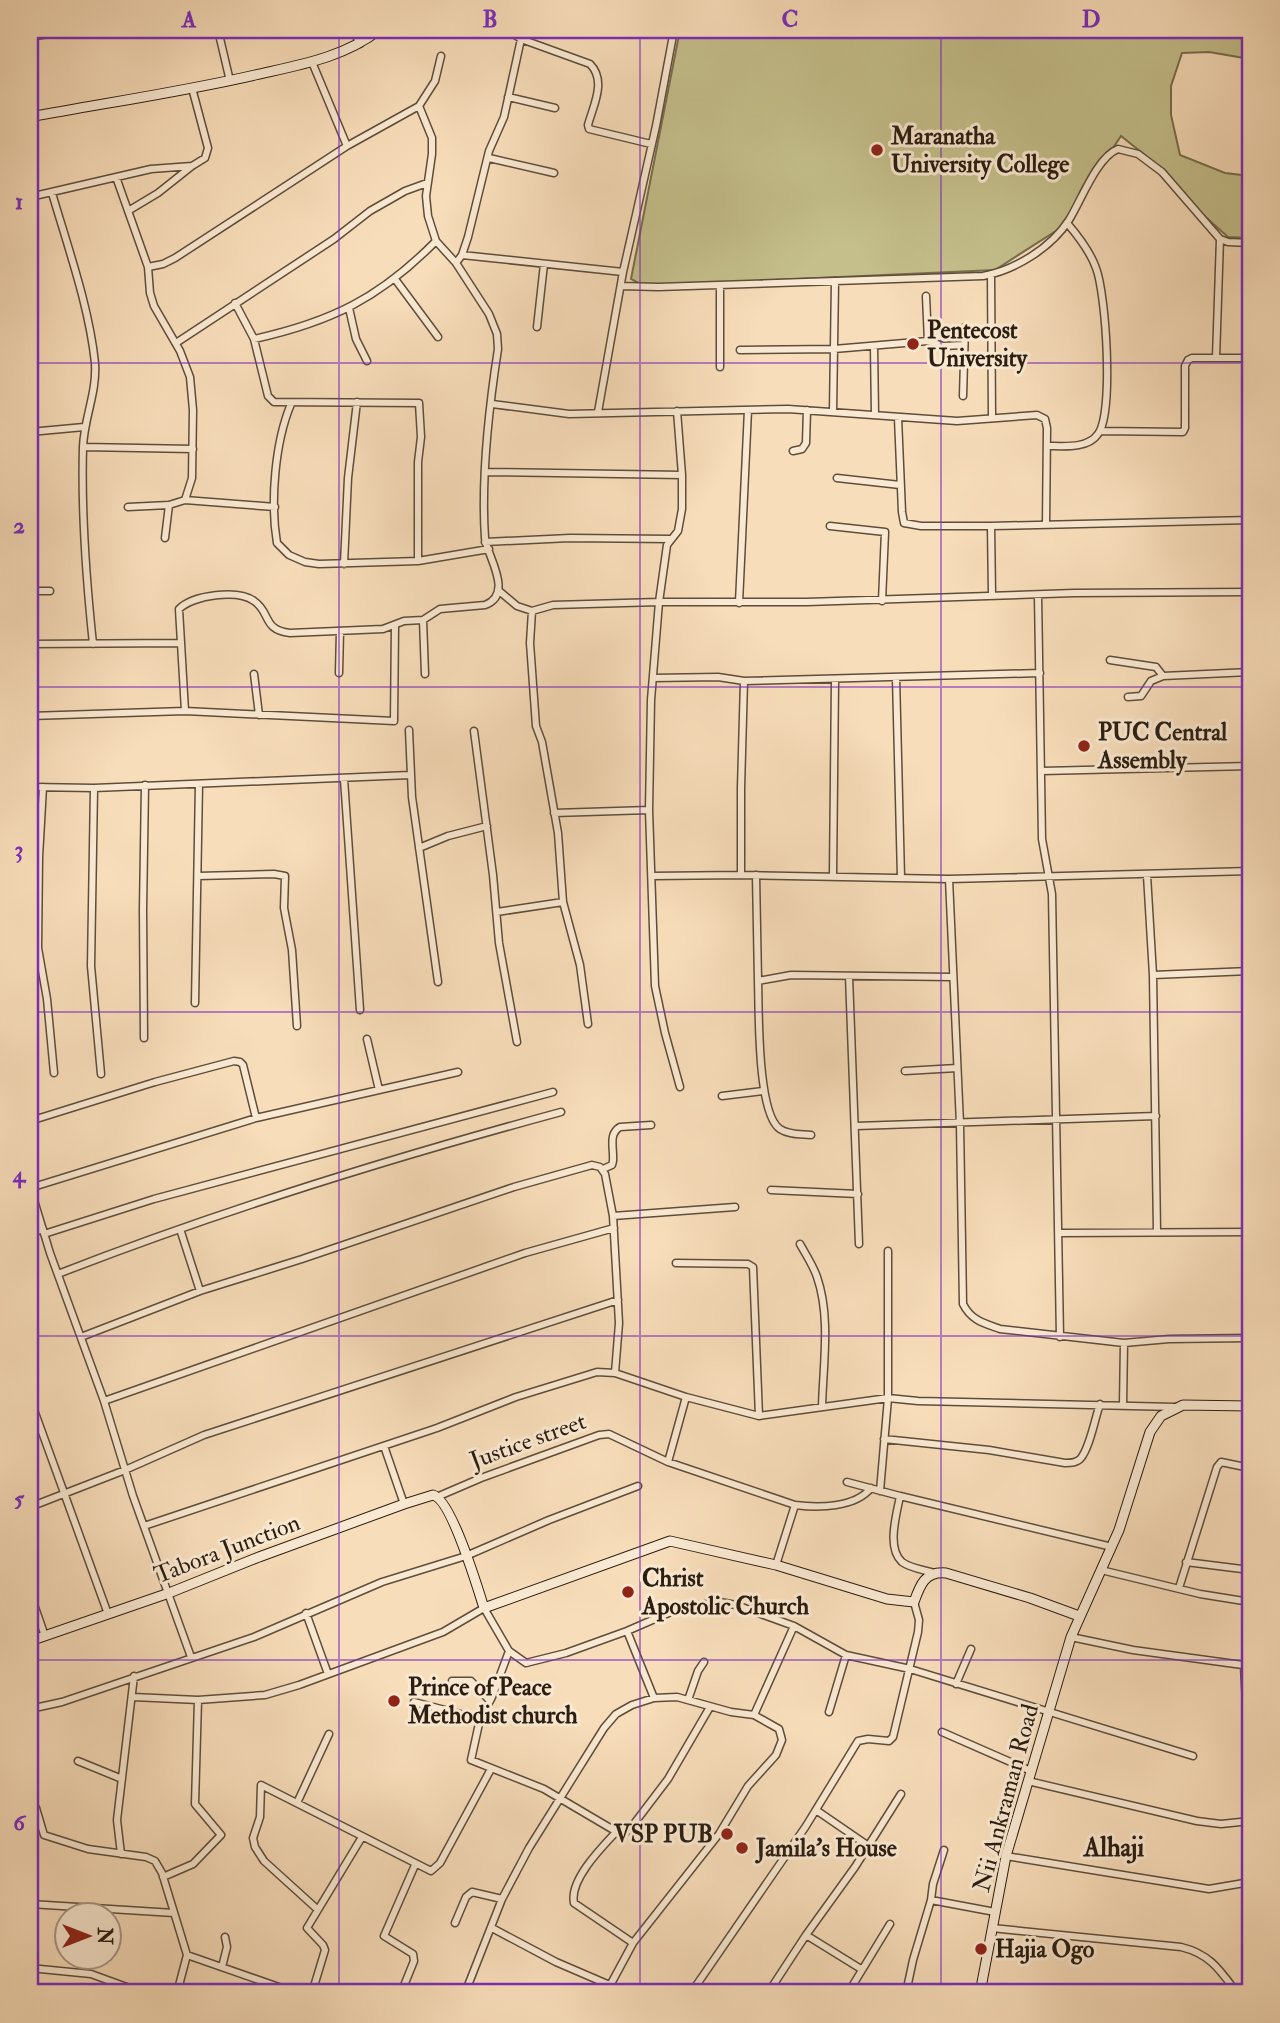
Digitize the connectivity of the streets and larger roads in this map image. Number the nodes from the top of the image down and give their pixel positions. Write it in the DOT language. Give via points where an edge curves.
graph roads {
  1 [pos="72,30"];
  2 [pos="218,30"];
  3 [pos="353,30"];
  4 [pos="379,30"];
  5 [pos="508,30"];
  6 [pos="674,30"];
  7 [pos="31,35"];
  8 [pos="521,39"];
  9 [pos="360,44"];
  10 [pos="440,57"];
  11 [pos="312,62"];
  12 [pos="230,81"];
  13 [pos="192,88"];
  14 [pos="508,97"];
  15 [pos="419,106"];
  16 [pos="555,108"];
  17 [pos="30,117"];
  18 [pos="652,144"];
  19 [pos="347,146"];
  20 [pos="489,158"];
  21 [pos="192,166"];
  22 [pos="554,173"];
  23 [pos="116,177"];
  24 [pos="427,183"];
  25 [pos="52,193"];
  26 [pos="30,197"];
  27 [pos="128,211"];
  28 [pos="1067,223"];
  29 [pos="1220,239"];
  30 [pos="436,241"];
  31 [pos="1250,243"];
  32 [pos="462,256"];
  33 [pos="456,263"];
  34 [pos="544,264"];
  35 [pos="148,267"];
  36 [pos="624,272"];
  37 [pos="991,274"];
  38 [pos="395,279"];
  39 [pos="835,281"];
  40 [pos="720,285"];
  41 [pos="622,286"];
  42 [pos="926,296"];
  43 [pos="235,303"];
  44 [pos="349,308"];
  45 [pos="537,327"];
  46 [pos="965,327"];
  47 [pos="438,337"];
  48 [pos="254,339"];
  49 [pos="928,341"];
  50 [pos="176,343"];
  51 [pos="963,345"];
  52 [pos="874,346"];
  53 [pos="834,349"];
  54 [pos="740,350"];
  55 [pos="1216,358"];
  56 [pos="1250,358"];
  57 [pos="367,361"];
  58 [pos="720,368"];
  59 [pos="963,396"];
  60 [pos="356,402"];
  61 [pos="291,404"];
  62 [pos="492,404"];
  63 [pos="1250,409"];
  64 [pos="748,410"];
  65 [pos="807,410"];
  66 [pos="677,411"];
  67 [pos="598,412"];
  68 [pos="833,412"];
  69 [pos="875,415"];
  70 [pos="898,418"];
  71 [pos="992,418"];
  72 [pos="84,427"];
  73 [pos="1101,431"];
  74 [pos="30,432"];
  75 [pos="1048,446"];
  76 [pos="83,447"];
  77 [pos="193,449"];
  78 [pos="1247,450"];
  79 [pos="793,452"];
  80 [pos="487,472"];
  81 [pos="682,475"];
  82 [pos="837,478"];
  83 [pos="900,485"];
  84 [pos="185,500"];
  85 [pos="169,505"];
  86 [pos="128,507"];
  87 [pos="275,507"];
  88 [pos="1250,520"];
  89 [pos="830,526"];
  90 [pos="991,526"];
  91 [pos="1046,526"];
  92 [pos="165,538"];
  93 [pos="671,538"];
  94 [pos="487,546"];
  95 [pos="418,561"];
  96 [pos="344,564"];
  97 [pos="498,590"];
  98 [pos="30,591"];
  99 [pos="50,591"];
  100 [pos="1250,592"];
  101 [pos="992,595"];
  102 [pos="1038,595"];
  103 [pos="882,600"];
  104 [pos="659,602"];
  105 [pos="739,603"];
  106 [pos="532,611"];
  107 [pos="423,620"];
  108 [pos="394,625"];
  109 [pos="340,631"];
  110 [pos="181,643"];
  111 [pos="30,644"];
  112 [pos="93,644"];
  113 [pos="1110,660"];
  114 [pos="340,673"];
  115 [pos="1040,673"];
  116 [pos="1250,673"];
  117 [pos="254,674"];
  118 [pos="425,674"];
  119 [pos="1163,676"];
  120 [pos="896,677"];
  121 [pos="653,678"];
  122 [pos="835,680"];
  123 [pos="744,681"];
  124 [pos="1128,697"];
  125 [pos="185,711"];
  126 [pos="259,715"];
  127 [pos="30,716"];
  128 [pos="409,730"];
  129 [pos="474,731"];
  130 [pos="1250,766"];
  131 [pos="1042,771"];
  132 [pos="410,775"];
  133 [pos="344,779"];
  134 [pos="199,784"];
  135 [pos="145,785"];
  136 [pos="30,787"];
  137 [pos="43,787"];
  138 [pos="94,788"];
  139 [pos="649,810"];
  140 [pos="554,813"];
  141 [pos="487,826"];
  142 [pos="419,848"];
  143 [pos="30,857"];
  144 [pos="39,857"];
  145 [pos="1250,871"];
  146 [pos="741,875"];
  147 [pos="756,875"];
  148 [pos="1147,875"];
  149 [pos="198,876"];
  150 [pos="652,876"];
  151 [pos="833,876"];
  152 [pos="901,877"];
  153 [pos="1050,877"];
  154 [pos="949,879"];
  155 [pos="562,902"];
  156 [pos="498,912"];
  157 [pos="33,919"];
  158 [pos="1250,971"];
  159 [pos="1153,975"];
  160 [pos="849,976"];
  161 [pos="953,977"];
  162 [pos="758,981"];
  163 [pos="438,982"];
  164 [pos="195,1003"];
  165 [pos="360,1010"];
  166 [pos="588,1024"];
  167 [pos="297,1026"];
  168 [pos="144,1038"];
  169 [pos="367,1039"];
  170 [pos="517,1042"];
  171 [pos="957,1069"];
  172 [pos="905,1071"];
  173 [pos="458,1072"];
  174 [pos="54,1073"];
  175 [pos="101,1074"];
  176 [pos="680,1087"];
  177 [pos="379,1090"];
  178 [pos="763,1091"];
  179 [pos="553,1092"];
  180 [pos="722,1096"];
  181 [pos="561,1112"];
  182 [pos="1156,1116"];
  183 [pos="256,1118"];
  184 [pos="1057,1119"];
  185 [pos="30,1121"];
  186 [pos="960,1124"];
  187 [pos="651,1125"];
  188 [pos="856,1126"];
  189 [pos="811,1135"];
  190 [pos="603,1170"];
  191 [pos="30,1188"];
  192 [pos="771,1190"];
  193 [pos="858,1194"];
  194 [pos="735,1207"];
  195 [pos="613,1216"];
  196 [pos="614,1228"];
  197 [pos="180,1229"];
  198 [pos="1157,1231"];
  199 [pos="44,1232"];
  200 [pos="1250,1232"];
  201 [pos="1059,1233"];
  202 [pos="30,1234"];
  203 [pos="800,1244"];
  204 [pos="859,1244"];
  205 [pos="888,1251"];
  206 [pos="677,1263"];
  207 [pos="58,1273"];
  208 [pos="200,1291"];
  209 [pos="618,1300"];
  210 [pos="80,1337"];
  211 [pos="1060,1337"];
  212 [pos="1250,1338"];
  213 [pos="1125,1343"];
  214 [pos="615,1373"];
  215 [pos="686,1397"];
  216 [pos="888,1398"];
  217 [pos="30,1399"];
  218 [pos="103,1401"];
  219 [pos="1100,1404"];
  220 [pos="1123,1405"];
  221 [pos="1250,1406"];
  222 [pos="822,1407"];
  223 [pos="1177,1407"];
  224 [pos="759,1416"];
  225 [pos="884,1439"];
  226 [pos="384,1446"];
  227 [pos="668,1462"];
  228 [pos="1250,1468"];
  229 [pos="125,1470"];
  230 [pos="847,1482"];
  231 [pos="638,1486"];
  232 [pos="871,1489"];
  233 [pos="880,1491"];
  234 [pos="65,1493"];
  235 [pos="439,1496"];
  236 [pos="900,1496"];
  237 [pos="404,1504"];
  238 [pos="795,1505"];
  239 [pos="30,1507"];
  240 [pos="144,1526"];
  241 [pos="1112,1547"];
  242 [pos="466,1556"];
  243 [pos="1186,1562"];
  244 [pos="776,1565"];
  245 [pos="1101,1570"];
  246 [pos="1250,1570"];
  247 [pos="934,1573"];
  248 [pos="1179,1588"];
  249 [pos="30,1593"];
  250 [pos="169,1593"];
  251 [pos="914,1602"];
  252 [pos="1250,1602"];
  253 [pos="484,1608"];
  254 [pos="306,1613"];
  255 [pos="108,1614"];
  256 [pos="1079,1616"];
  257 [pos="794,1626"];
  258 [pos="627,1631"];
  259 [pos="45,1636"];
  260 [pos="1071,1637"];
  261 [pos="30,1641"];
  262 [pos="971,1649"];
  263 [pos="509,1651"];
  264 [pos="846,1655"];
  265 [pos="191,1657"];
  266 [pos="704,1662"];
  267 [pos="1247,1666"];
  268 [pos="910,1669"];
  269 [pos="328,1674"];
  270 [pos="134,1676"];
  271 [pos="452,1681"];
  272 [pos="956,1684"];
  273 [pos="133,1697"];
  274 [pos="654,1698"];
  275 [pos="198,1700"];
  276 [pos="688,1700"];
  277 [pos="490,1701"];
  278 [pos="414,1702"];
  279 [pos="710,1707"];
  280 [pos="30,1709"];
  281 [pos="829,1712"];
  282 [pos="1049,1712"];
  283 [pos="754,1715"];
  284 [pos="480,1719"];
  285 [pos="942,1731"];
  286 [pos="329,1734"];
  287 [pos="1193,1756"];
  288 [pos="78,1761"];
  289 [pos="491,1769"];
  290 [pos="1250,1774"];
  291 [pos="1030,1776"];
  292 [pos="122,1780"];
  293 [pos="901,1794"];
  294 [pos="560,1797"];
  295 [pos="30,1802"];
  296 [pos="297,1803"];
  297 [pos="816,1810"];
  298 [pos="1250,1821"];
  299 [pos="617,1831"];
  300 [pos="362,1837"];
  301 [pos="867,1845"];
  302 [pos="944,1850"];
  303 [pos="121,1854"];
  304 [pos="1006,1856"];
  305 [pos="415,1865"];
  306 [pos="163,1877"];
  307 [pos="1250,1882"];
  308 [pos="502,1899"];
  309 [pos="931,1900"];
  310 [pos="30,1904"];
  311 [pos="317,1909"];
  312 [pos="995,1912"];
  313 [pos="174,1913"];
  314 [pos="455,1923"];
  315 [pos="890,1924"];
  316 [pos="492,1928"];
  317 [pos="992,1928"];
  318 [pos="806,1935"];
  319 [pos="225,1937"];
  320 [pos="633,1942"];
  321 [pos="187,1955"];
  322 [pos="222,1967"];
  323 [pos="30,1968"];
  324 [pos="861,1969"];
  325 [pos="608,1990"];
  326 [pos="980,1991"];
  327 [pos="143,1993"];
  328 [pos="177,1993"];
  329 [pos="296,1993"];
  330 [pos="312,1993"];
  331 [pos="401,1993"];
  332 [pos="465,1993"];
  333 [pos="628,1993"];
  334 [pos="691,1993"];
  335 [pos="768,1993"];
  336 [pos="848,1993"];
  337 [pos="906,1993"];
  338 [pos="1011,1993"];
  339 [pos="1237,1993"];
  1 -- 7 [label="street"];
  2 -- 12 [label="street"];
  3 -- 9 [label="street"];
  4 -- 9 [label="street"];
  5 -- 8 [label="street"];
  6 -- 18 [label="street"];
  8 -- 14 [label="street"];
  8 -- 18 [label="street" via="594,68 599,83 589,129"];
  9 -- 11 [label="street"];
  10 -- 15 [label="street" via="435,80"];
  11 -- 12 [label="street"];
  11 -- 19 [label="street"];
  12 -- 13 [label="street"];
  13 -- 17 [label="street"];
  13 -- 21 [label="street" via="208,143 205,158"];
  14 -- 16 [label="street"];
  14 -- 20 [label="street"];
  15 -- 19 [label="street"];
  15 -- 24 [label="street" via="432,138"];
  18 -- 36 [label="street"];
  19 -- 35 [label="street" via="175,258"];
  20 -- 22 [label="street"];
  20 -- 32 [label="street"];
  21 -- 23 [label="street"];
  21 -- 27 [label="street"];
  23 -- 25 [label="street"];
  23 -- 27 [label="street"];
  24 -- 30 [label="street" via="426,206"];
  24 -- 43 [label="street" via="390,199"];
  25 -- 26 [label="street"];
  25 -- 72 [label="street" via="93,346 95,381"];
  27 -- 35 [label="street"];
  28 -- 29 [label="street" via="1107,155 1125,149 1162,172"];
  28 -- 37 [label="street" via="1017,265"];
  28 -- 73 [label="street" via="1090,254 1102,291 1108,376"];
  29 -- 31 [label="street"];
  29 -- 55 [label="street"];
  30 -- 33 [label="street"];
  30 -- 38 [label="street"];
  32 -- 33 [label="street"];
  32 -- 34 [label="street"];
  33 -- 62 [label="street" via="497,334"];
  34 -- 36 [label="street"];
  34 -- 45 [label="street"];
  35 -- 50 [label="street" via="154,306"];
  36 -- 41 [label="street"];
  37 -- 39 [label="street"];
  37 -- 71 [label="street"];
  38 -- 44 [label="street"];
  38 -- 47 [label="street"];
  39 -- 40 [label="street"];
  39 -- 53 [label="street"];
  40 -- 41 [label="street"];
  40 -- 58 [label="street"];
  41 -- 67 [label="street"];
  42 -- 49 [label="street"];
  43 -- 48 [label="street"];
  43 -- 50 [label="street"];
  44 -- 48 [label="street"];
  44 -- 57 [label="street"];
  46 -- 51 [label="street"];
  48 -- 61 [label="street" via="269,399"];
  49 -- 51 [label="street"];
  49 -- 52 [label="street"];
  50 -- 77 [label="street" via="190,377"];
  51 -- 59 [label="street"];
  52 -- 53 [label="street"];
  52 -- 69 [label="street"];
  53 -- 54 [label="street"];
  53 -- 68 [label="street"];
  55 -- 56 [label="street"];
  55 -- 73 [label="street" via="1192,358 1185,366 1183,432"];
  60 -- 61 [label="street"];
  60 -- 95 [label="street" via="420,405"];
  60 -- 96 [label="street"];
  61 -- 87 [label="street" via="280,443"];
  62 -- 67 [label="street" via="548,412"];
  62 -- 80 [label="street"];
  63 -- 78 [label="street"];
  64 -- 65 [label="street"];
  64 -- 66 [label="street"];
  64 -- 105 [label="street"];
  65 -- 68 [label="street"];
  65 -- 79 [label="street" via="806,443"];
  66 -- 67 [label="street"];
  66 -- 81 [label="street"];
  68 -- 69 [label="street"];
  69 -- 70 [label="street"];
  70 -- 71 [label="street"];
  70 -- 83 [label="street"];
  71 -- 75 [label="street" via="1043,416"];
  72 -- 74 [label="street"];
  72 -- 76 [label="street"];
  73 -- 75 [label="street" via="1085,443"];
  75 -- 91 [label="street"];
  76 -- 77 [label="street"];
  76 -- 112 [label="street" via="82,540"];
  77 -- 84 [label="street" via="192,478"];
  80 -- 81 [label="street"];
  80 -- 94 [label="street"];
  81 -- 93 [label="street" via="682,509 678,531"];
  82 -- 83 [label="street"];
  83 -- 90 [label="street" via="904,523"];
  84 -- 85 [label="street"];
  84 -- 87 [label="street"];
  85 -- 86 [label="street"];
  85 -- 92 [label="street"];
  87 -- 96 [label="street" via="275,534 281,549 305,562"];
  88 -- 91 [label="street"];
  89 -- 103 [label="street" via="885,532"];
  90 -- 91 [label="street"];
  90 -- 101 [label="street"];
  93 -- 94 [label="street" via="570,538"];
  93 -- 104 [label="street"];
  94 -- 95 [label="street"];
  94 -- 97 [label="street" via="497,568"];
  95 -- 96 [label="street"];
  97 -- 106 [label="street" via="517,606"];
  97 -- 107 [label="street" via="491,603 440,609"];
  98 -- 99 [label="street"];
  100 -- 102 [label="street"];
  101 -- 102 [label="street"];
  101 -- 103 [label="street"];
  102 -- 115 [label="street"];
  103 -- 105 [label="street"];
  104 -- 105 [label="street"];
  104 -- 106 [label="street" via="553,605"];
  104 -- 121 [label="street"];
  106 -- 140 [label="street" via="535,713"];
  107 -- 108 [label="street"];
  107 -- 118 [label="street"];
  108 -- 109 [label="street"];
  108 -- 126 [label="street" via="394,721"];
  109 -- 110 [label="street" via="281,632 270,625 253,600 208,596 179,609"];
  109 -- 114 [label="street"];
  110 -- 112 [label="street"];
  110 -- 125 [label="street"];
  111 -- 112 [label="street"];
  113 -- 119 [label="street" via="1156,667"];
  115 -- 120 [label="street"];
  115 -- 131 [label="street"];
  116 -- 119 [label="street"];
  117 -- 126 [label="street"];
  119 -- 124 [label="street" via="1151,681 1141,696"];
  120 -- 122 [label="street"];
  120 -- 152 [label="street"];
  121 -- 123 [label="street"];
  121 -- 139 [label="street"];
  122 -- 123 [label="street"];
  122 -- 151 [label="street"];
  123 -- 146 [label="street"];
  125 -- 126 [label="street"];
  125 -- 127 [label="street"];
  128 -- 132 [label="street"];
  129 -- 141 [label="street"];
  130 -- 131 [label="street"];
  131 -- 153 [label="street" via="1042,839"];
  132 -- 133 [label="street"];
  132 -- 142 [label="street"];
  133 -- 134 [label="street"];
  133 -- 165 [label="street"];
  134 -- 135 [label="street"];
  134 -- 149 [label="street"];
  135 -- 138 [label="street"];
  135 -- 168 [label="street"];
  136 -- 137 [label="street"];
  137 -- 138 [label="street"];
  137 -- 144 [label="street"];
  138 -- 175 [label="street" via="91,967"];
  139 -- 140 [label="street"];
  139 -- 150 [label="street"];
  140 -- 155 [label="street"];
  141 -- 142 [label="street"];
  141 -- 156 [label="street"];
  142 -- 163 [label="street"];
  143 -- 144 [label="street"];
  144 -- 157 [label="street"];
  145 -- 148 [label="street"];
  146 -- 147 [label="street"];
  146 -- 150 [label="street"];
  147 -- 151 [label="street"];
  147 -- 162 [label="street"];
  148 -- 153 [label="street"];
  148 -- 159 [label="street"];
  149 -- 164 [label="street"];
  149 -- 167 [label="street" via="285,876 284,908"];
  150 -- 176 [label="street" via="655,986"];
  151 -- 152 [label="street"];
  152 -- 154 [label="street"];
  153 -- 154 [label="street"];
  153 -- 184 [label="street"];
  154 -- 161 [label="street"];
  155 -- 156 [label="street"];
  155 -- 166 [label="street" via="580,965"];
  156 -- 170 [label="street"];
  157 -- 174 [label="street"];
  158 -- 159 [label="street"];
  159 -- 182 [label="street"];
  160 -- 161 [label="street"];
  160 -- 162 [label="street" via="791,975"];
  160 -- 188 [label="street"];
  161 -- 171 [label="street"];
  162 -- 178 [label="street"];
  169 -- 177 [label="street"];
  171 -- 172 [label="street"];
  171 -- 186 [label="street"];
  173 -- 177 [label="street"];
  177 -- 183 [label="street"];
  178 -- 180 [label="street"];
  178 -- 189 [label="street" via="777,1128"];
  179 -- 199 [label="street"];
  181 -- 197 [label="street" via="447,1143"];
  182 -- 184 [label="street"];
  182 -- 198 [label="street"];
  183 -- 185 [label="street" via="243,1065 234,1061"];
  183 -- 191 [label="street"];
  184 -- 186 [label="street"];
  184 -- 201 [label="street"];
  186 -- 188 [label="street"];
  186 -- 211 [label="street" via="963,1304 981,1323"];
  187 -- 190 [label="street" via="616,1129 612,1165"];
  188 -- 193 [label="street"];
  190 -- 195 [label="street"];
  190 -- 208 [label="street" via="587,1166 514,1187"];
  191 -- 199 [label="street"];
  192 -- 193 [label="street"];
  193 -- 204 [label="street"];
  194 -- 195 [label="street"];
  195 -- 196 [label="street"];
  196 -- 209 [label="street"];
  196 -- 218 [label="street" via="525,1253"];
  197 -- 207 [label="street"];
  197 -- 208 [label="street"];
  198 -- 200 [label="street"];
  198 -- 201 [label="street"];
  199 -- 202 [label="street"];
  199 -- 207 [label="street"];
  201 -- 211 [label="street"];
  203 -- 222 [label="street" via="822,1292"];
  205 -- 216 [label="street"];
  206 -- 224 [label="street" via="753,1267"];
  207 -- 210 [label="street"];
  208 -- 210 [label="street"];
  209 -- 214 [label="street"];
  209 -- 229 [label="street" via="204,1435"];
  210 -- 218 [label="street"];
  211 -- 213 [label="street"];
  212 -- 213 [label="street"];
  213 -- 220 [label="street"];
  214 -- 215 [label="street"];
  214 -- 226 [label="street" via="597,1372 557,1383"];
  215 -- 224 [label="street"];
  215 -- 227 [label="street"];
  216 -- 219 [label="street"];
  216 -- 222 [label="street"];
  216 -- 225 [label="street"];
  217 -- 234 [label="street"];
  218 -- 229 [label="street"];
  219 -- 220 [label="street"];
  219 -- 225 [label="street" via="1085,1449 1074,1463"];
  220 -- 223 [label="street"];
  221 -- 223 [label="street"];
  222 -- 224 [label="street"];
  223 -- 241 [label="street, Nii Ankraman Road" via="1160,1416 1150,1432"];
  225 -- 233 [label="street"];
  226 -- 237 [label="street"];
  226 -- 240 [label="street"];
  227 -- 235 [label="street, Justice street" via="618,1436 599,1435"];
  227 -- 238 [label="street, Justice street"];
  228 -- 243 [label="street" via="1221,1462 1217,1467"];
  229 -- 234 [label="street"];
  229 -- 240 [label="street"];
  230 -- 232 [label="street"];
  231 -- 242 [label="street"];
  232 -- 233 [label="street"];
  232 -- 238 [label="street, Justice street" via="835,1506"];
  233 -- 236 [label="street"];
  234 -- 239 [label="street"];
  234 -- 255 [label="street"];
  235 -- 237 [label="street, Tabora Junction"];
  235 -- 242 [label="street"];
  236 -- 241 [label="street"];
  236 -- 247 [label="street" via="896,1553 904,1563"];
  237 -- 250 [label="street, Tabora Junction"];
  238 -- 244 [label="street"];
  240 -- 250 [label="street"];
  241 -- 245 [label="street, Nii Ankraman Road"];
  242 -- 253 [label="street"];
  242 -- 254 [label="street" via="382,1581"];
  243 -- 246 [label="street"];
  243 -- 248 [label="street"];
  244 -- 251 [label="street" via="887,1599"];
  244 -- 253 [label="street" via="670,1541"];
  245 -- 248 [label="street"];
  245 -- 256 [label="street, Nii Ankraman Road"];
  247 -- 251 [label="street" via="921,1584"];
  247 -- 256 [label="street" via="981,1583"];
  248 -- 252 [label="street"];
  249 -- 259 [label="street"];
  250 -- 255 [label="street, Tabora Junction"];
  250 -- 265 [label="street"];
  251 -- 268 [label="street" via="919,1620"];
  253 -- 263 [label="street"];
  253 -- 269 [label="street" via="443,1632"];
  254 -- 265 [label="street" via="254,1637"];
  254 -- 269 [label="street"];
  255 -- 259 [label="street, Tabora Junction"];
  256 -- 260 [label="street, Nii Ankraman Road"];
  257 -- 258 [label="street" via="720,1602 680,1608"];
  257 -- 264 [label="street"];
  257 -- 283 [label="street"];
  258 -- 263 [label="street" via="526,1663"];
  258 -- 274 [label="street"];
  259 -- 261 [label="street, Tabora Junction"];
  260 -- 267 [label="street"];
  260 -- 282 [label="street, Nii Ankraman Road"];
  262 -- 272 [label="street"];
  263 -- 277 [label="street"];
  264 -- 268 [label="street"];
  264 -- 281 [label="street"];
  265 -- 270 [label="street"];
  266 -- 276 [label="street"];
  267 -- 290 [label="street"];
  268 -- 272 [label="street"];
  268 -- 297 [label="street" via="893,1737 889,1741 858,1741"];
  269 -- 275 [label="street" via="265,1695"];
  270 -- 273 [label="street"];
  270 -- 280 [label="street"];
  271 -- 277 [label="street" via="471,1681"];
  272 -- 282 [label="street"];
  273 -- 275 [label="street"];
  273 -- 292 [label="street"];
  274 -- 276 [label="street"];
  274 -- 294 [label="street" via="616,1714"];
  275 -- 306 [label="street" via="194,1804 221,1835 193,1864"];
  276 -- 279 [label="street"];
  277 -- 284 [label="street"];
  278 -- 284 [label="street"];
  279 -- 283 [label="street"];
  279 -- 299 [label="street" via="668,1779 630,1829 622,1835"];
  282 -- 287 [label="street"];
  282 -- 291 [label="street, Nii Ankraman Road"];
  283 -- 320 [label="street" via="779,1729 782,1740 776,1755"];
  284 -- 289 [label="street" via="471,1760"];
  285 -- 291 [label="street"];
  286 -- 296 [label="street"];
  288 -- 292 [label="street"];
  289 -- 294 [label="street"];
  289 -- 305 [label="street" via="440,1863 431,1871"];
  291 -- 298 [label="street" via="1197,1821"];
  291 -- 304 [label="street, Nii Ankraman Road"];
  292 -- 303 [label="street" via="117,1820"];
  293 -- 301 [label="street"];
  294 -- 299 [label="street"];
  294 -- 308 [label="street"];
  295 -- 303 [label="street" via="44,1835"];
  296 -- 300 [label="street"];
  296 -- 311 [label="street" via="261,1785 254,1847"];
  297 -- 301 [label="street"];
  297 -- 334 [label="street"];
  299 -- 320 [label="street" via="597,1853 572,1896 574,1903"];
  300 -- 305 [label="street"];
  300 -- 311 [label="street"];
  301 -- 318 [label="street"];
  302 -- 309 [label="street"];
  303 -- 306 [label="street" via="155,1861"];
  304 -- 307 [label="street" via="1209,1889"];
  304 -- 312 [label="street, Nii Ankraman Road"];
  305 -- 331 [label="street" via="384,1936 413,1954"];
  306 -- 313 [label="street"];
  308 -- 314 [label="street" via="472,1892"];
  308 -- 316 [label="street"];
  309 -- 312 [label="street"];
  309 -- 337 [label="street"];
  310 -- 313 [label="street"];
  311 -- 330 [label="street" via="307,1928 325,1950"];
  312 -- 317 [label="street, Nii Ankraman Road"];
  313 -- 321 [label="street"];
  315 -- 324 [label="street"];
  316 -- 325 [label="street"];
  316 -- 332 [label="street"];
  317 -- 326 [label="street, Nii Ankraman Road"];
  317 -- 339 [label="street" via="1197,1951 1220,1969"];
  318 -- 324 [label="street"];
  318 -- 335 [label="street"];
  319 -- 322 [label="street"];
  320 -- 325 [label="street"];
  321 -- 322 [label="street"];
  321 -- 328 [label="street"];
  322 -- 329 [label="street"];
  323 -- 327 [label="street" via="91,1974"];
  324 -- 336 [label="street"];
  325 -- 333 [label="street"];
  326 -- 338 [label="street"];
}
